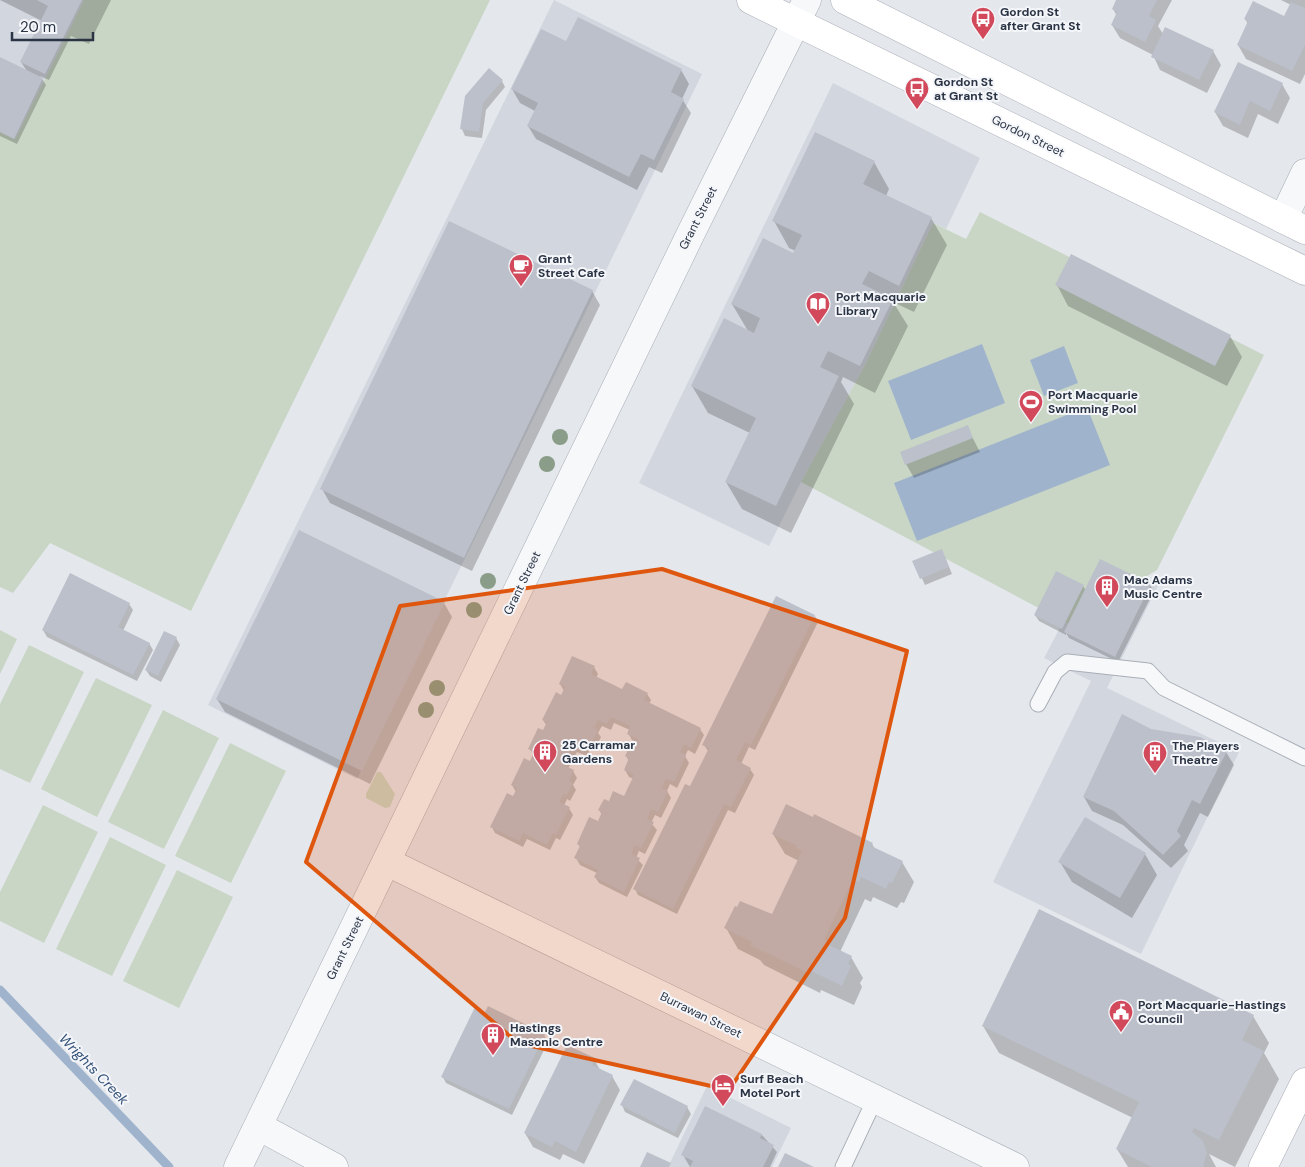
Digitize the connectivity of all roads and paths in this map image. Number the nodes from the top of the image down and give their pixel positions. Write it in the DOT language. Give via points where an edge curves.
graph roads {
  1 [pos="751,0"];
  2 [pos="845,0"];
  3 [pos="802,11"];
  4 [pos="1305,173"];
  5 [pos="1294,224"];
  6 [pos="1305,270"];
  7 [pos="1038,704"];
  8 [pos="1305,758"];
  9 [pos="387,862"];
  10 [pos="1305,1082"];
  11 [pos="875,1099"];
  12 [pos="258,1126"];
  13 [pos="238,1167"];
  14 [pos="334,1167"];
  15 [pos="843,1167"];
  16 [pos="1016,1167"];
  17 [pos="1263,1167"];
  1 -- 3 [label="main road, Gordon Street"];
  2 -- 5 [label="main road"];
  3 -- 6 [label="main road, Gordon Street"];
  3 -- 9 [label="street, Grant Street" via="682,250"];
  4 -- 5 [label="street"];
  7 -- 8 [label="lane" via="1055,672 1067,662 1148,671 1164,688"];
  9 -- 11 [label="street, Burrawan Street"];
  9 -- 12 [label="street, Grant Street"];
  10 -- 17 [label="main road"];
  11 -- 15 [label="lane"];
  11 -- 16 [label="street, Burrawan Street"];
  12 -- 13 [label="street, Grant Street"];
  12 -- 14 [label="street"];
}
